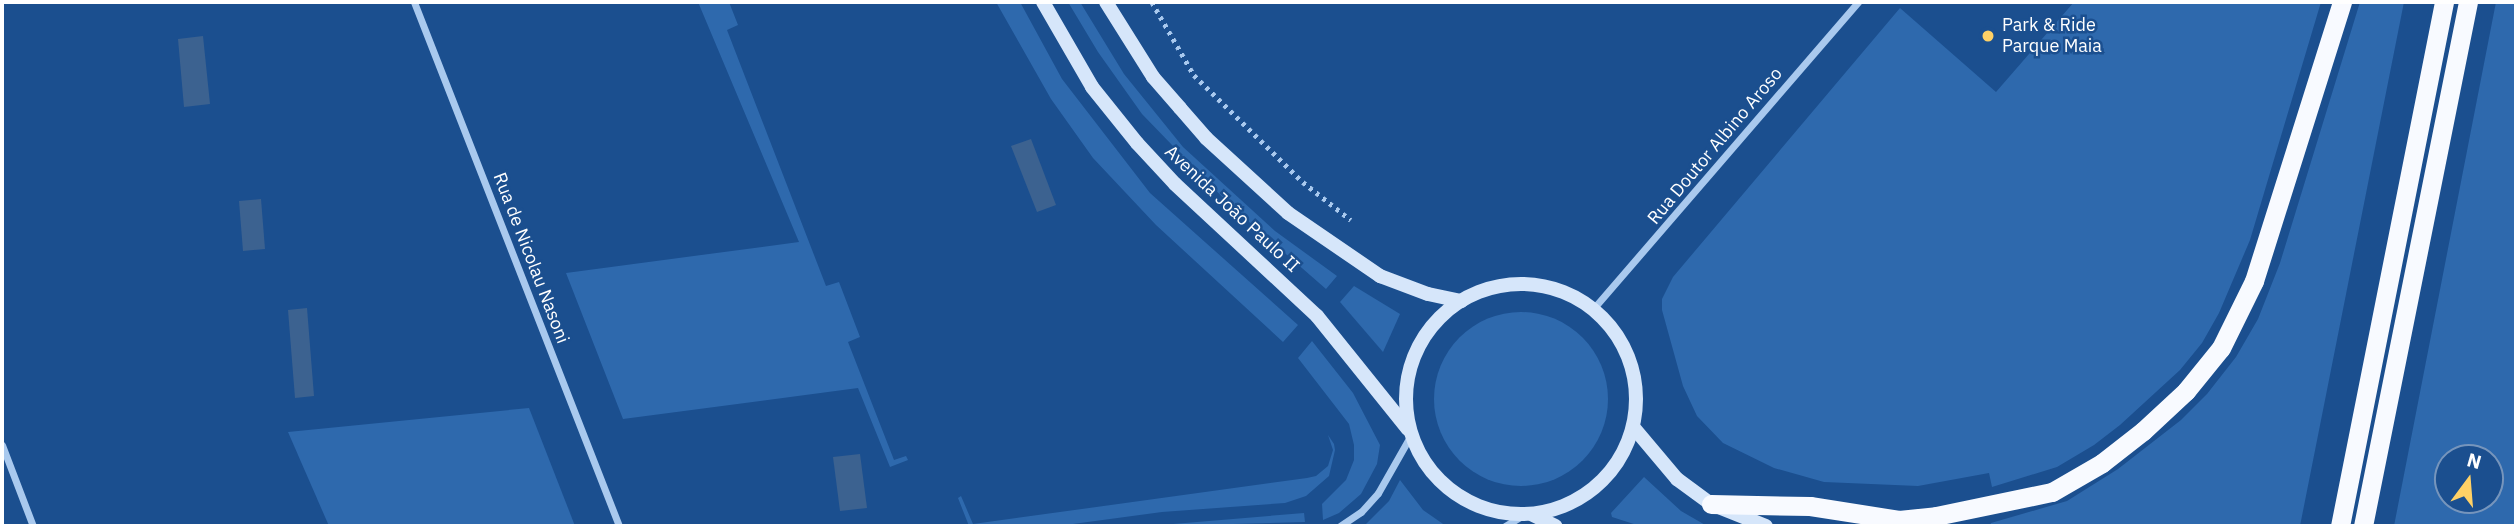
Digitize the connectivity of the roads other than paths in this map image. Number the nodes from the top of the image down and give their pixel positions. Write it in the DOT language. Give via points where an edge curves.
graph roads {
  1 [pos="414,2"];
  2 [pos="1043,2"];
  3 [pos="1105,2"];
  4 [pos="1858,2"];
  5 [pos="2342,2"];
  6 [pos="2444,2"];
  7 [pos="2468,2"];
  8 [pos="1461,301"];
  9 [pos="1593,309"];
  10 [pos="1633,428"];
  11 [pos="1411,434"];
  12 [pos="2,445"];
  13 [pos="1711,504"];
  14 [pos="1527,514"];
  15 [pos="33,526"];
  16 [pos="619,526"];
  17 [pos="1340,526"];
  18 [pos="1504,526"];
  19 [pos="1556,526"];
  20 [pos="1766,526"];
  21 [pos="2340,526"];
  22 [pos="2362,526"];
  1 -- 16 [label="street, Rua de Nicolau Nasoni"];
  2 -- 11 [label="main road, Avenida João Paulo II" via="1092,87 1137,143 1317,316"];
  3 -- 8 [label="main road, Avenida João Paulo II" via="1153,76 1206,138 1288,213 1380,276"];
  4 -- 9 [label="street, Rua Doutor Albino Aroso"];
  5 -- 13 [label="highway" via="2254,281 2221,348 2186,391 2102,463 2052,492 1957,513 1899,520 1810,506"];
  6 -- 21 [label="highway"];
  7 -- 22 [label="highway"];
  8 -- 9 [label="main road" via="1493,287 1528,284 1563,292"];
  8 -- 11 [label="main road" via="1425,335 1410,366 1405,399"];
  9 -- 10 [label="main road" via="1619,337 1634,372"];
  10 -- 13 [label="main road" via="1676,479"];
  10 -- 14 [label="main road" via="1619,461 1596,488 1566,506"];
  11 -- 14 [label="main road" via="1422,459 1448,488 1483,509"];
  11 -- 17 [label="street" via="1378,493"];
  12 -- 15 [label="street"];
  13 -- 20 [label="main road"];
  14 -- 18 [label="street"];
  14 -- 19 [label="main road"];
}
